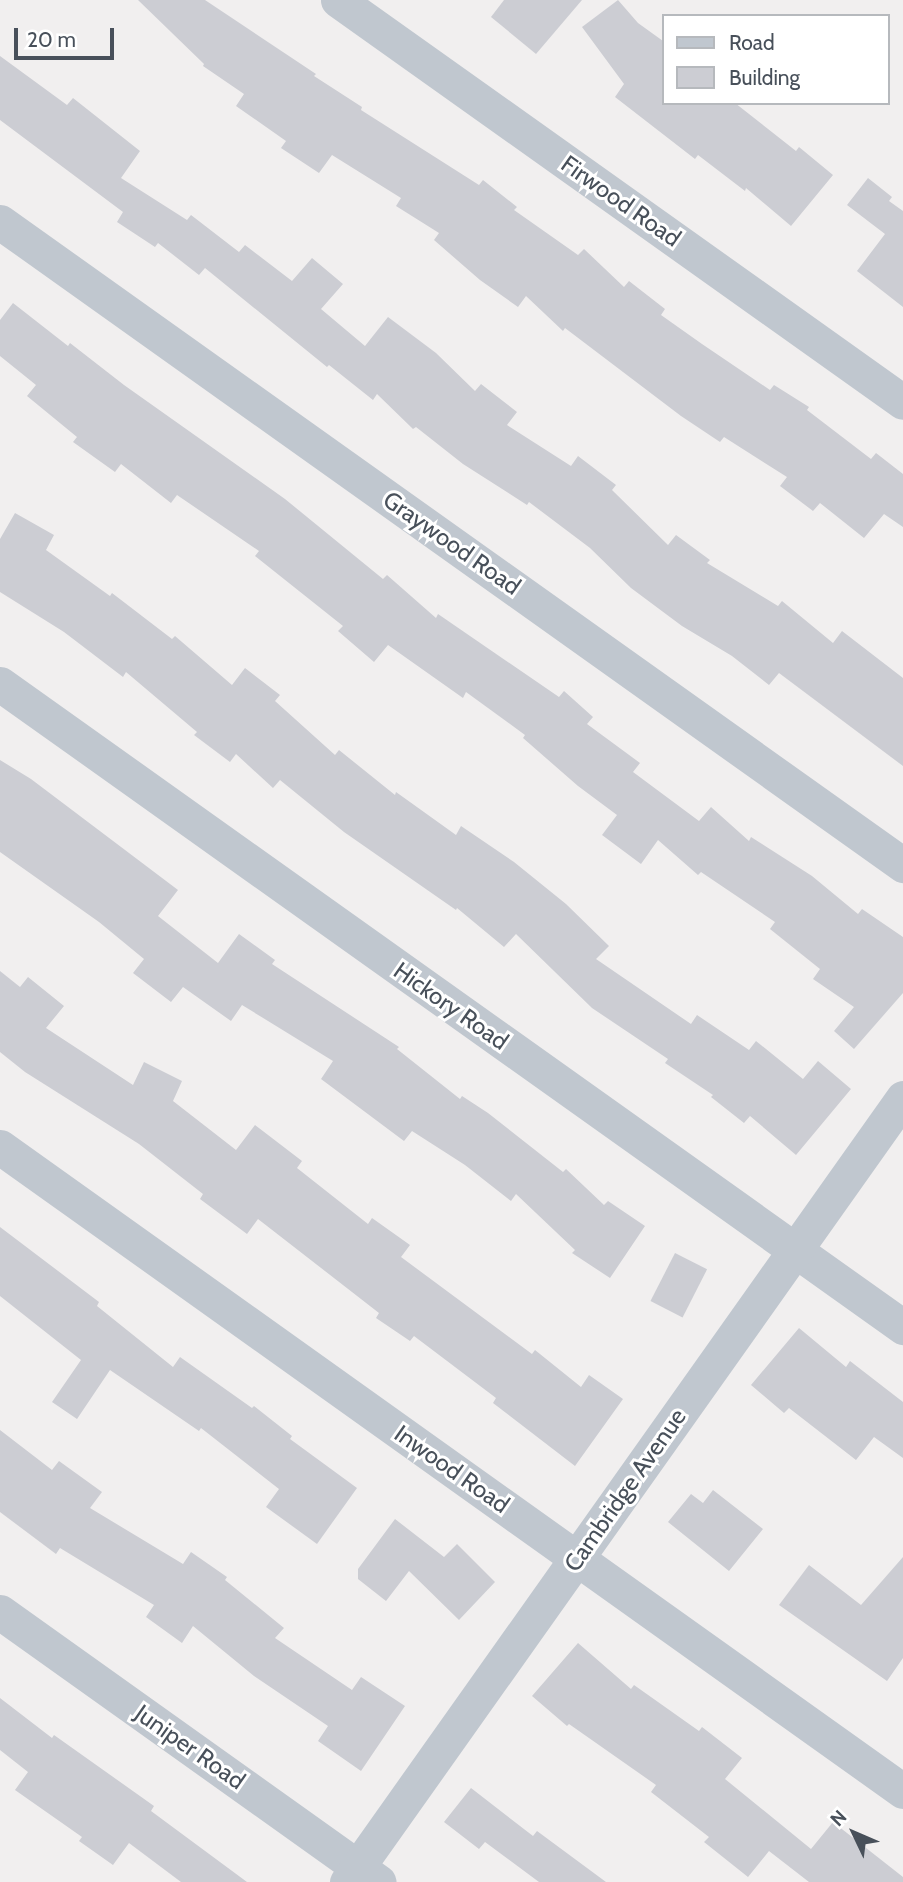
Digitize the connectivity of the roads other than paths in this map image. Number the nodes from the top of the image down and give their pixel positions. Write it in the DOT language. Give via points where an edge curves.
graph roads {
  1 [pos="338,0"];
  2 [pos="0,222"];
  3 [pos="903,402"];
  4 [pos="0,684"];
  5 [pos="903,865"];
  6 [pos="903,1098"];
  7 [pos="0,1147"];
  8 [pos="794,1250"];
  9 [pos="903,1327"];
  10 [pos="576,1558"];
  11 [pos="0,1612"];
  12 [pos="903,1791"];
  13 [pos="361,1877"];
  1 -- 3 [label="street, Firwood Road"];
  2 -- 5 [label="street, Graywood Road"];
  4 -- 8 [label="street, Hickory Road"];
  6 -- 8 [label="street, Cambridge Avenue"];
  7 -- 10 [label="street, Inwood Road"];
  8 -- 9 [label="street, Hickory Road"];
  8 -- 10 [label="street, Cambridge Avenue"];
  10 -- 12 [label="street, Inwood Road"];
  10 -- 13 [label="street, Cambridge Avenue"];
  11 -- 13 [label="street, Juniper Road"];
}
